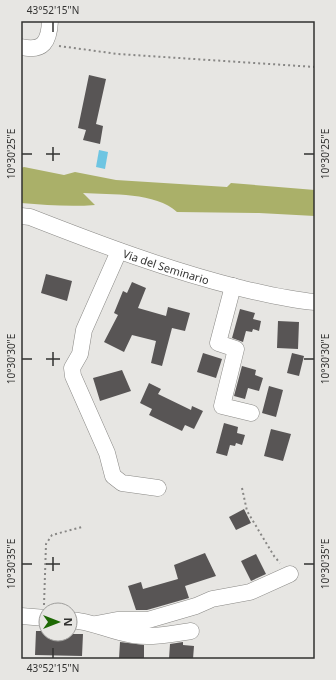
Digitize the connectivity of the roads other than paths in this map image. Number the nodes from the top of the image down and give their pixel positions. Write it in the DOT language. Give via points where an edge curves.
graph roads {
  1 [pos="50,21"];
  2 [pos="21,47"];
  3 [pos="21,216"];
  4 [pos="119,251"];
  5 [pos="234,286"];
  6 [pos="315,302"];
  7 [pos="251,413"];
  8 [pos="158,488"];
  9 [pos="290,574"];
  10 [pos="21,616"];
  11 [pos="38,617"];
  12 [pos="78,621"];
  13 [pos="96,624"];
  14 [pos="191,631"];
  1 -- 2 [label="street" via="49,34 44,44 37,47"];
  3 -- 4 [label="street, Via del Seminario" via="30,217"];
  4 -- 5 [label="street, Via del Seminario"];
  4 -- 8 [label="street" via="84,330 80,354 72,368 73,376 108,453 113,476 122,483"];
  5 -- 6 [label="street, Via del Seminario" via="289,300"];
  5 -- 7 [label="street" via="218,343 236,350 222,406"];
  9 -- 13 [label="street" via="250,592 212,599 148,620 117,620"];
  10 -- 11 [label="street"];
  12 -- 13 [label="street"];
  13 -- 14 [label="street" via="134,635 163,635"];
}
